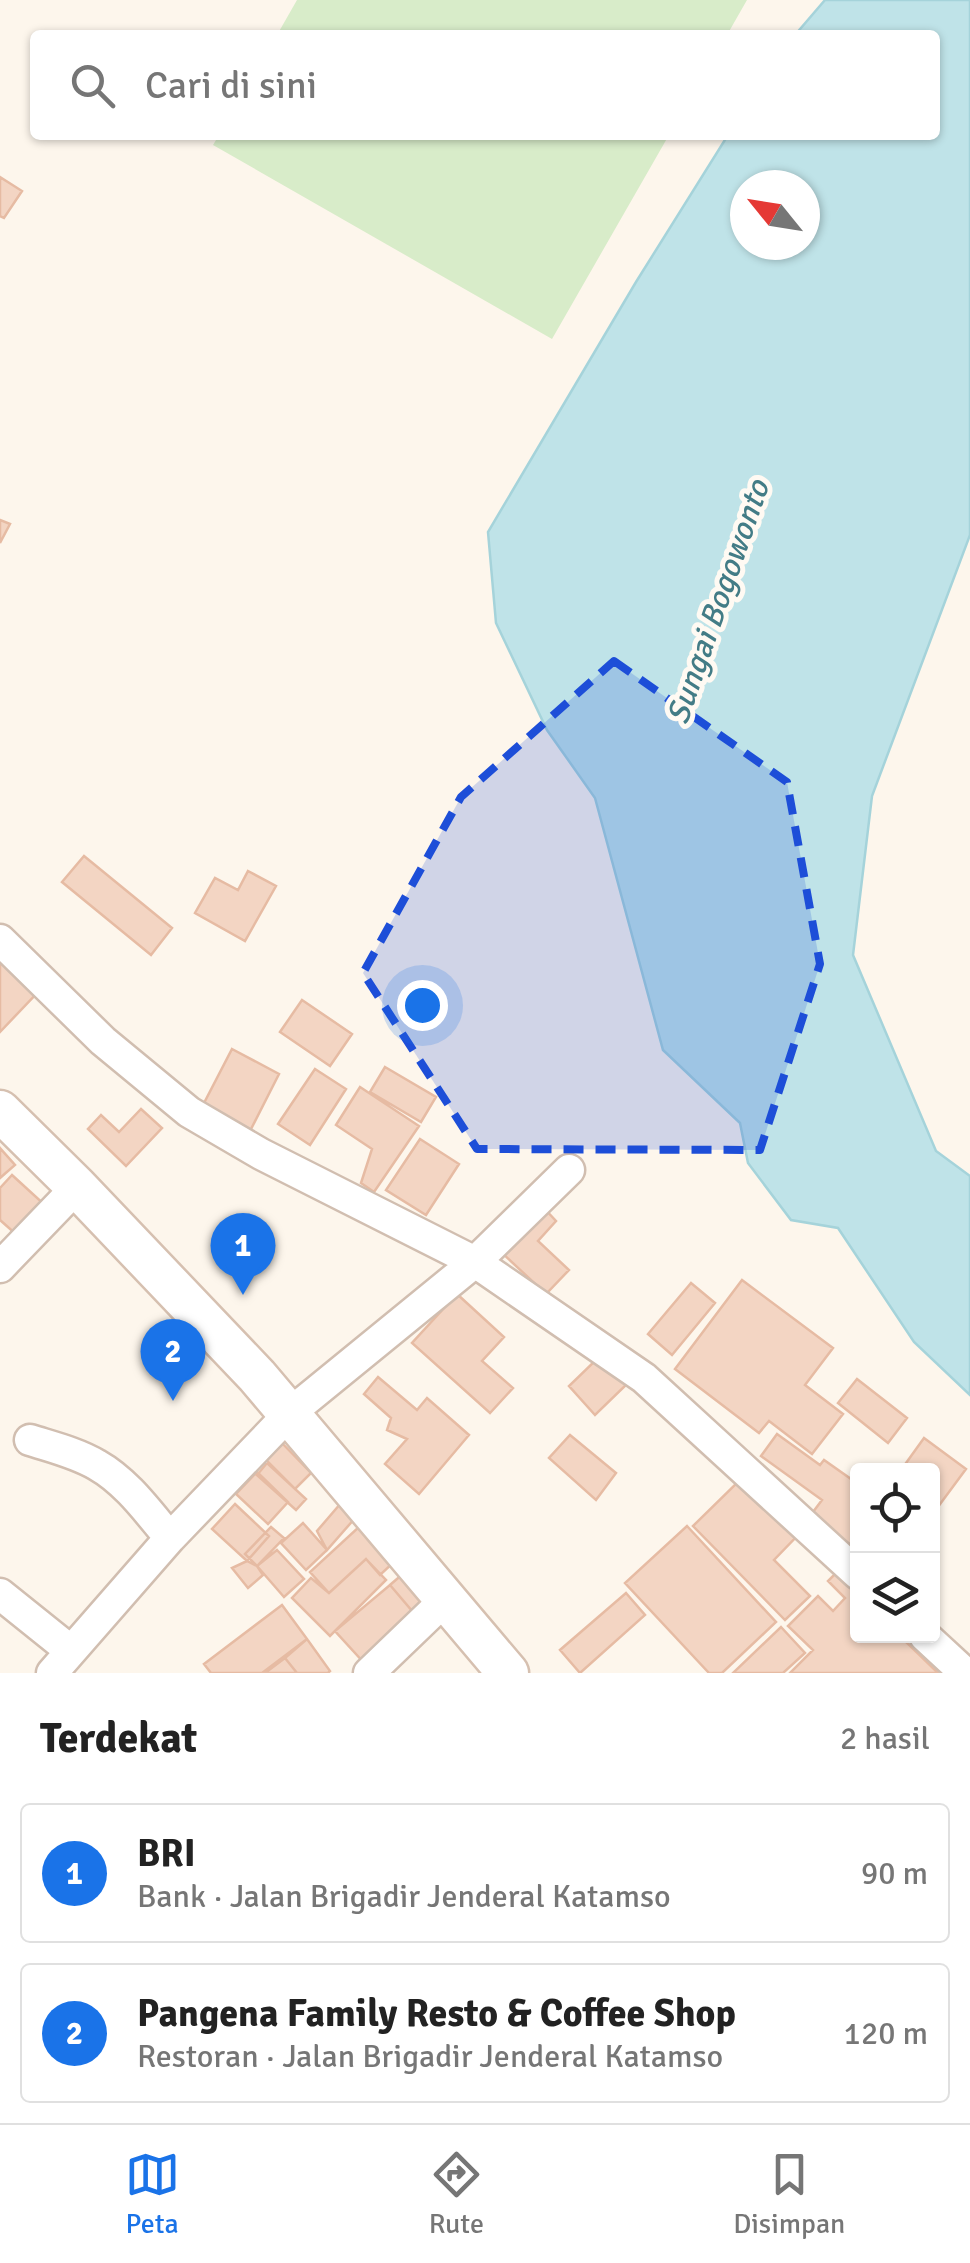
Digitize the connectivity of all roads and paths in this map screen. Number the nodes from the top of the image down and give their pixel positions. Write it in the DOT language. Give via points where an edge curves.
graph roads {
  1 [pos="0,940"];
  2 [pos="0,1111"];
  3 [pos="569,1170"];
  4 [pos="78,1187"];
  5 [pos="475,1262"];
  6 [pos="0,1267"];
  7 [pos="290,1413"];
  8 [pos="30,1440"];
  9 [pos="170,1538"];
  10 [pos="850,1567"];
  11 [pos="0,1594"];
  12 [pos="446,1599"];
  13 [pos="933,1643"];
  14 [pos="61,1662"];
  15 [pos="369,1673"];
  16 [pos="508,1673"];
  17 [pos="965,1673"];
  1 -- 5 [label="street" via="103,1041 189,1112"];
  2 -- 4 [label="main road"];
  3 -- 5 [label="street"];
  4 -- 6 [label="street"];
  4 -- 7 [label="main road"];
  5 -- 7 [label="street"];
  5 -- 10 [label="street" via="644,1378"];
  7 -- 9 [label="street"];
  7 -- 12 [label="main road"];
  8 -- 9 [label="street" via="105,1470"];
  9 -- 14 [label="street"];
  11 -- 14 [label="street"];
  12 -- 15 [label="street"];
  12 -- 16 [label="main road"];
  13 -- 17 [label="street"];
}
